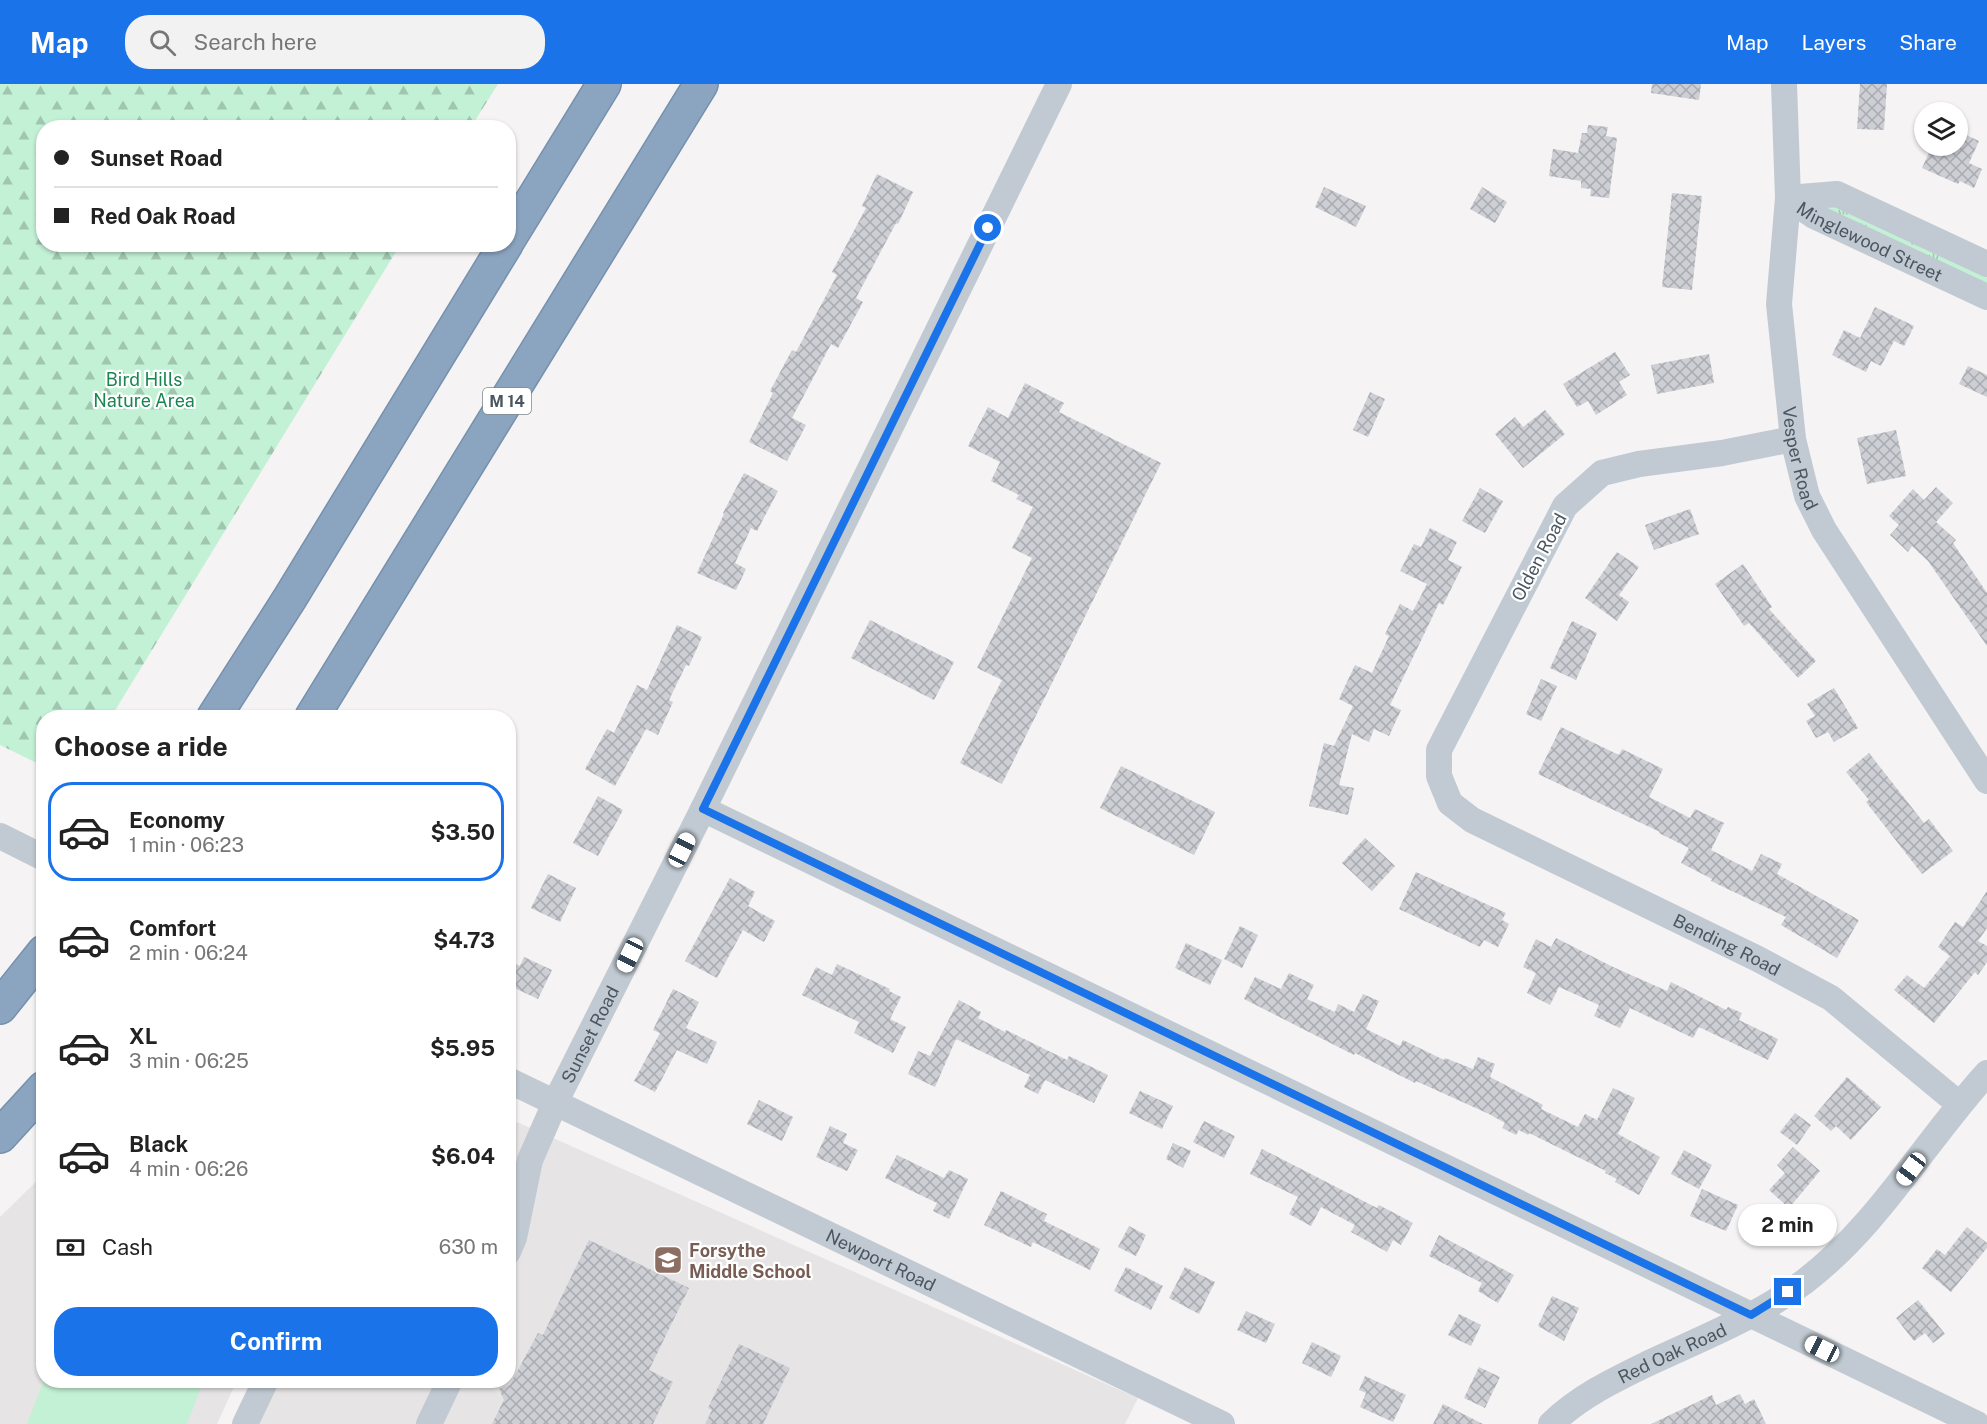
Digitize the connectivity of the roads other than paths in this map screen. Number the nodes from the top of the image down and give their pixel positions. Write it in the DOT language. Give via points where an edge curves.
graph roads {
  1 [pos="604,84"];
  2 [pos="701,84"];
  3 [pos="1059,84"];
  4 [pos="1784,84"];
  5 [pos="1788,198"];
  6 [pos="516,227"];
  7 [pos="501,252"];
  8 [pos="1987,264"];
  9 [pos="1987,297"];
  10 [pos="1793,439"];
  11 [pos="218,710"];
  12 [pos="316,710"];
  13 [pos="1987,781"];
  14 [pos="703,809"];
  15 [pos="1472,820"];
  16 [pos="0,836"];
  17 [pos="36,854"];
  18 [pos="36,962"];
  19 [pos="0,1007"];
  20 [pos="1987,1073"];
  21 [pos="516,1084"];
  22 [pos="36,1097"];
  23 [pos="555,1103"];
  24 [pos="1959,1104"];
  25 [pos="0,1136"];
  26 [pos="516,1228"];
  27 [pos="1751,1315"];
  28 [pos="262,1388"];
  29 [pos="446,1388"];
  30 [pos="245,1424"];
  31 [pos="429,1424"];
  32 [pos="1222,1424"];
  33 [pos="1551,1424"];
  34 [pos="1977,1424"];
  1 -- 6 [label="highway"];
  2 -- 12 [label="highway, M 14"];
  3 -- 14 [label="street, Sunset Road"];
  4 -- 5 [label="street, Vesper Road"];
  5 -- 8 [label="street, Minglewood Street" via="1837,194"];
  5 -- 9 [label="street, Minglewood Street" via="1814,216"];
  5 -- 10 [label="street, Vesper Road" via="1779,304"];
  7 -- 11 [label="highway"];
  10 -- 13 [label="street, Vesper Road" via="1807,495 1824,530"];
  10 -- 15 [label="street, Olden Road" via="1602,473 1565,506 1439,750 1439,776 1450,803"];
  14 -- 23 [label="street, Sunset Road"];
  14 -- 27 [label="street"];
  15 -- 24 [label="street, Bending Road" via="1831,998"];
  16 -- 17 [label="street"];
  18 -- 19 [label="highway"];
  20 -- 24 [label="street, Red Oak Road"];
  21 -- 23 [label="street, Newport Road"];
  22 -- 25 [label="highway"];
  23 -- 26 [label="street, Sunset Road" via="530,1160"];
  23 -- 32 [label="street, Newport Road"];
  24 -- 27 [label="street, Red Oak Road" via="1898,1185 1845,1246 1804,1282"];
  27 -- 33 [label="street, Red Oak Road" via="1606,1384 1567,1408"];
  27 -- 34 [label="street"];
  28 -- 30 [label="street"];
  29 -- 31 [label="street"];
}
